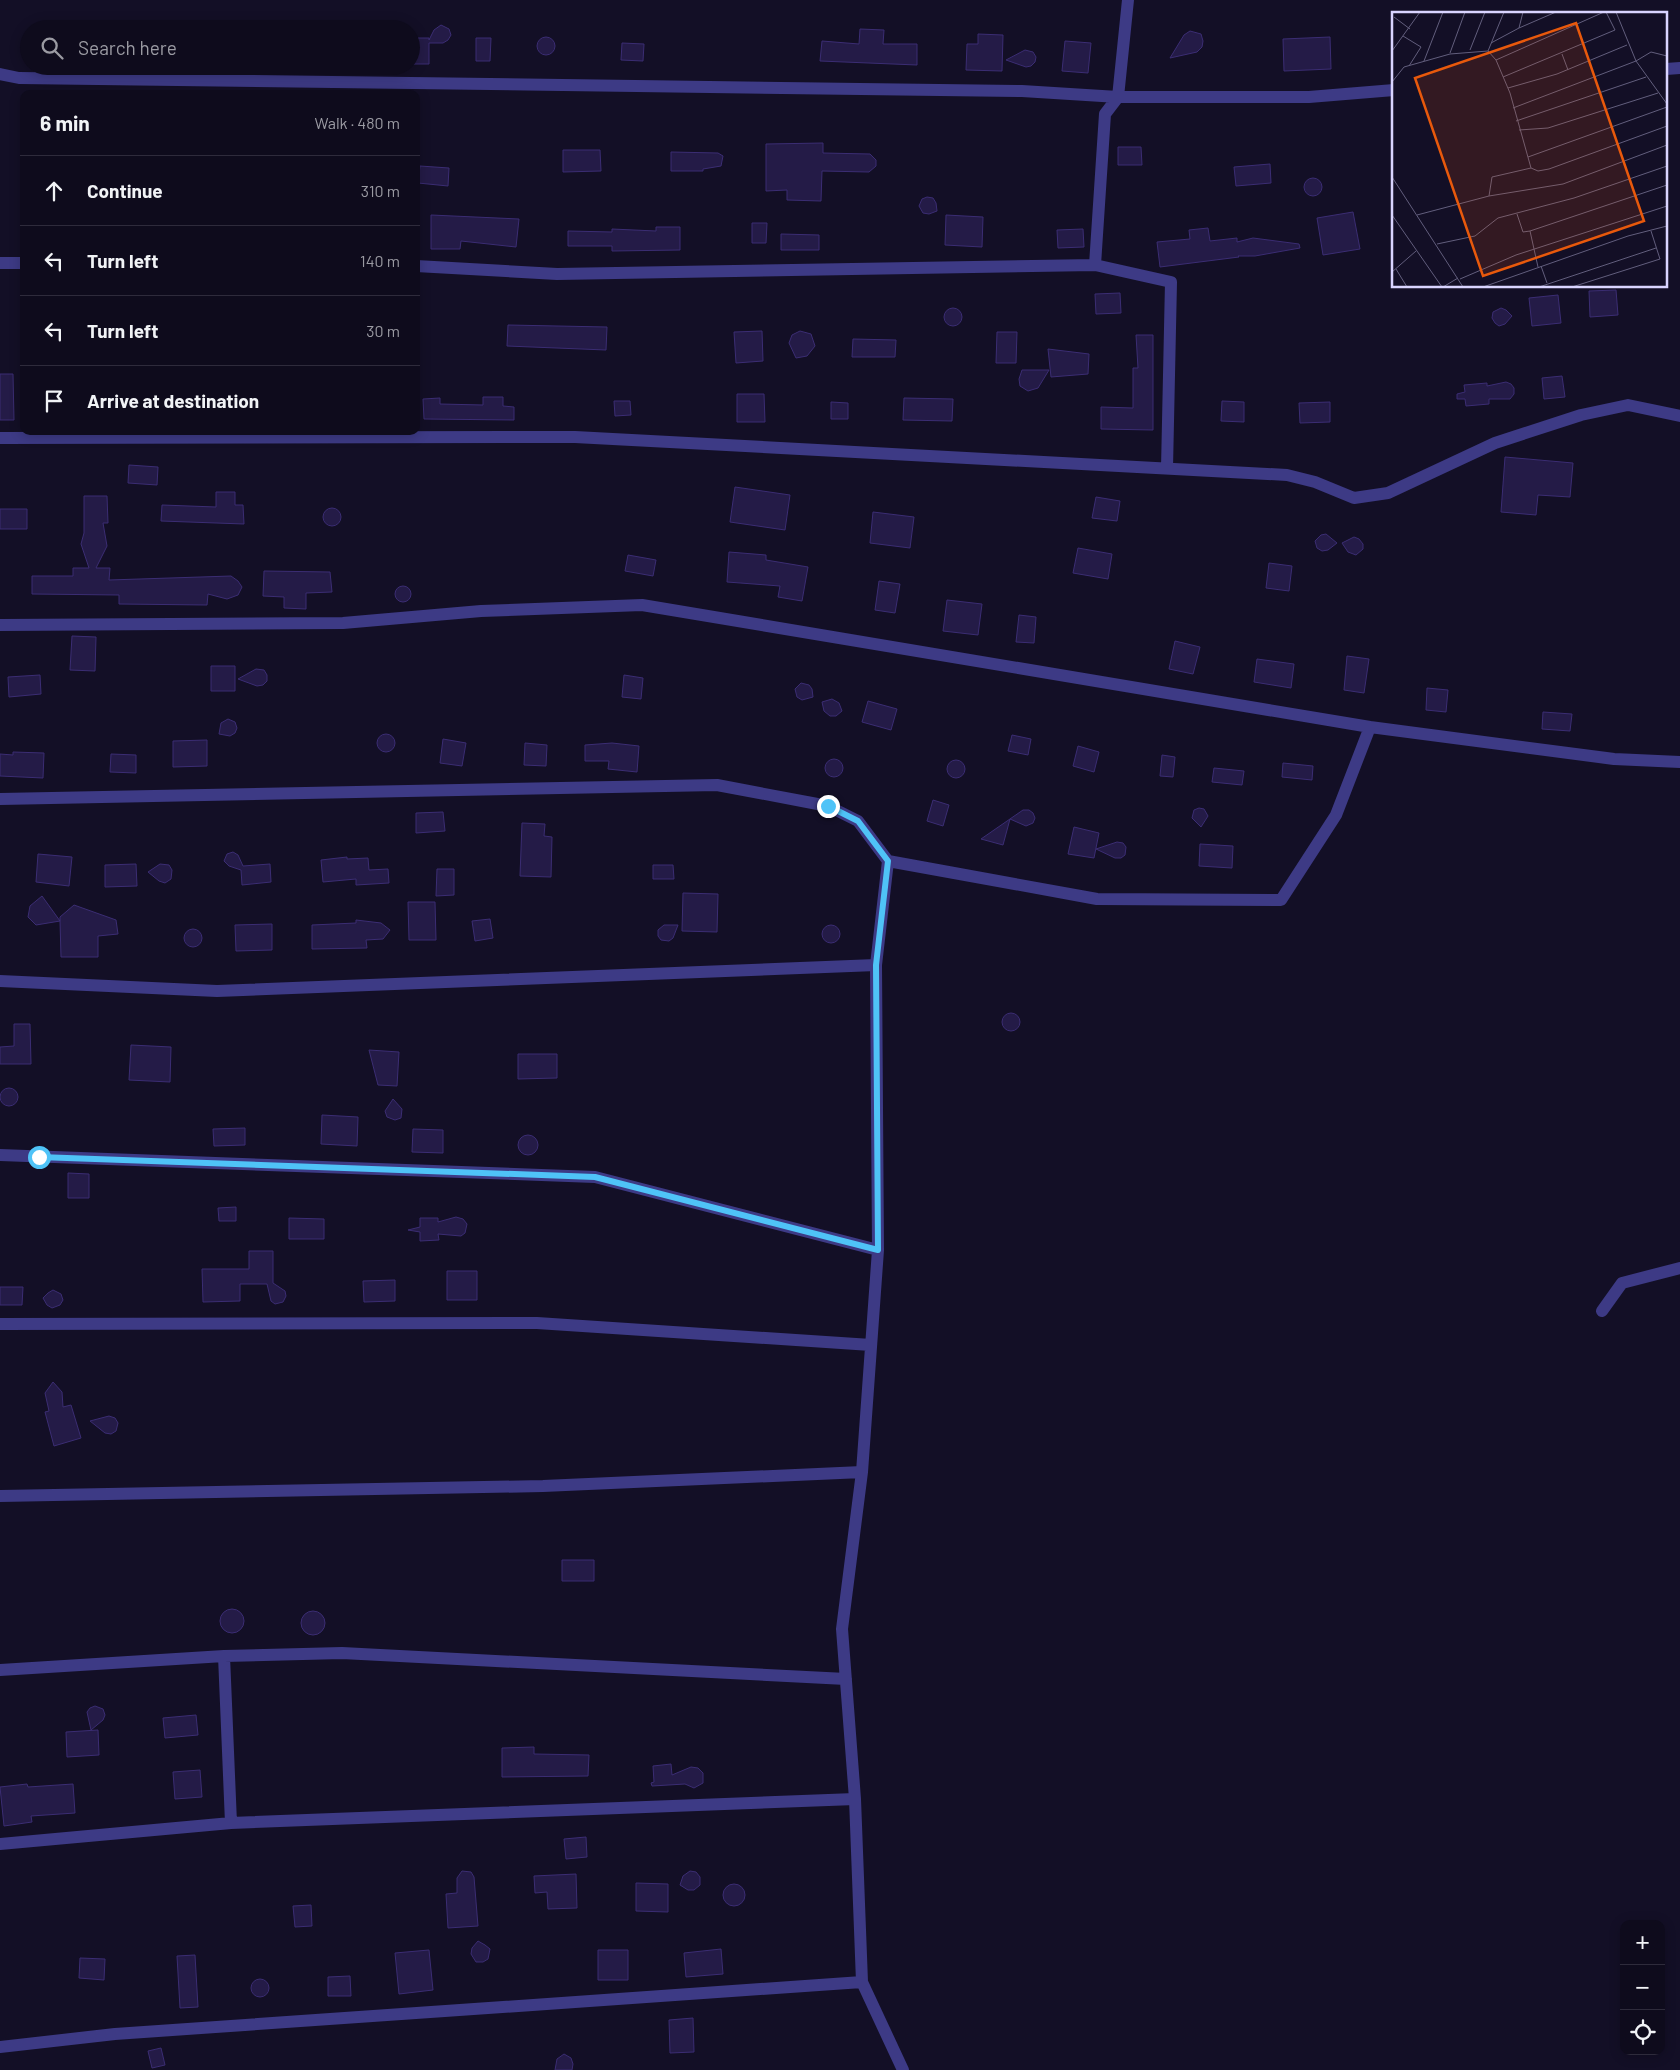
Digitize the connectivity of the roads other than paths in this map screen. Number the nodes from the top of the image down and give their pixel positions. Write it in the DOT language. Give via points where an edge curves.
graph roads {
  1 [pos="1128,0"];
  2 [pos="0,74"];
  3 [pos="1392,90"];
  4 [pos="1118,97"];
  5 [pos="0,263"];
  6 [pos="20,263"];
  7 [pos="1095,265"];
  8 [pos="420,266"];
  9 [pos="1680,416"];
  10 [pos="0,438"];
  11 [pos="1167,468"];
  12 [pos="0,625"];
  13 [pos="1370,727"];
  14 [pos="1680,762"];
  15 [pos="0,799"];
  16 [pos="888,861"];
  17 [pos="876,965"];
  18 [pos="0,981"];
  19 [pos="0,1155"];
  20 [pos="878,1250"];
  21 [pos="1680,1268"];
  22 [pos="1602,1312"];
  23 [pos="0,1324"];
  24 [pos="871,1345"];
  25 [pos="862,1472"];
  26 [pos="0,1496"];
  27 [pos="224,1656"];
  28 [pos="0,1670"];
  29 [pos="846,1679"];
  30 [pos="855,1799"];
  31 [pos="232,1823"];
  32 [pos="0,1844"];
  33 [pos="862,1982"];
  34 [pos="0,2047"];
  35 [pos="903,2070"];
  1 -- 4 [label="street"];
  2 -- 4 [label="street" via="19,78 1022,90"];
  3 -- 4 [label="street" via="1309,97"];
  4 -- 7 [label="street" via="1105,114"];
  5 -- 6 [label="street"];
  7 -- 8 [label="street" via="557,274"];
  7 -- 11 [label="street" via="1171,282"];
  9 -- 11 [label="street" via="1628,404 1581,415 1496,444 1388,493 1354,498 1287,475"];
  10 -- 11 [label="street" via="576,437"];
  12 -- 13 [label="street" via="342,623 481,611 642,605"];
  13 -- 14 [label="street" via="1614,759"];
  13 -- 16 [label="street" via="1336,815 1281,900 1097,899"];
  15 -- 16 [label="street" via="717,785 828,806 858,821"];
  16 -- 17 [label="street"];
  17 -- 18 [label="street" via="217,991"];
  17 -- 20 [label="street"];
  19 -- 20 [label="street" via="595,1177"];
  20 -- 24 [label="street"];
  21 -- 22 [label="street" via="1622,1283"];
  23 -- 24 [label="street" via="537,1322"];
  24 -- 25 [label="street"];
  25 -- 26 [label="street" via="543,1486"];
  25 -- 29 [label="street" via="842,1629"];
  27 -- 28 [label="street"];
  27 -- 29 [label="street" via="342,1653"];
  27 -- 31 [label="street"];
  29 -- 30 [label="street"];
  30 -- 31 [label="street"];
  30 -- 33 [label="street"];
  31 -- 32 [label="street"];
  33 -- 34 [label="street" via="114,2034"];
  33 -- 35 [label="street"];
}
